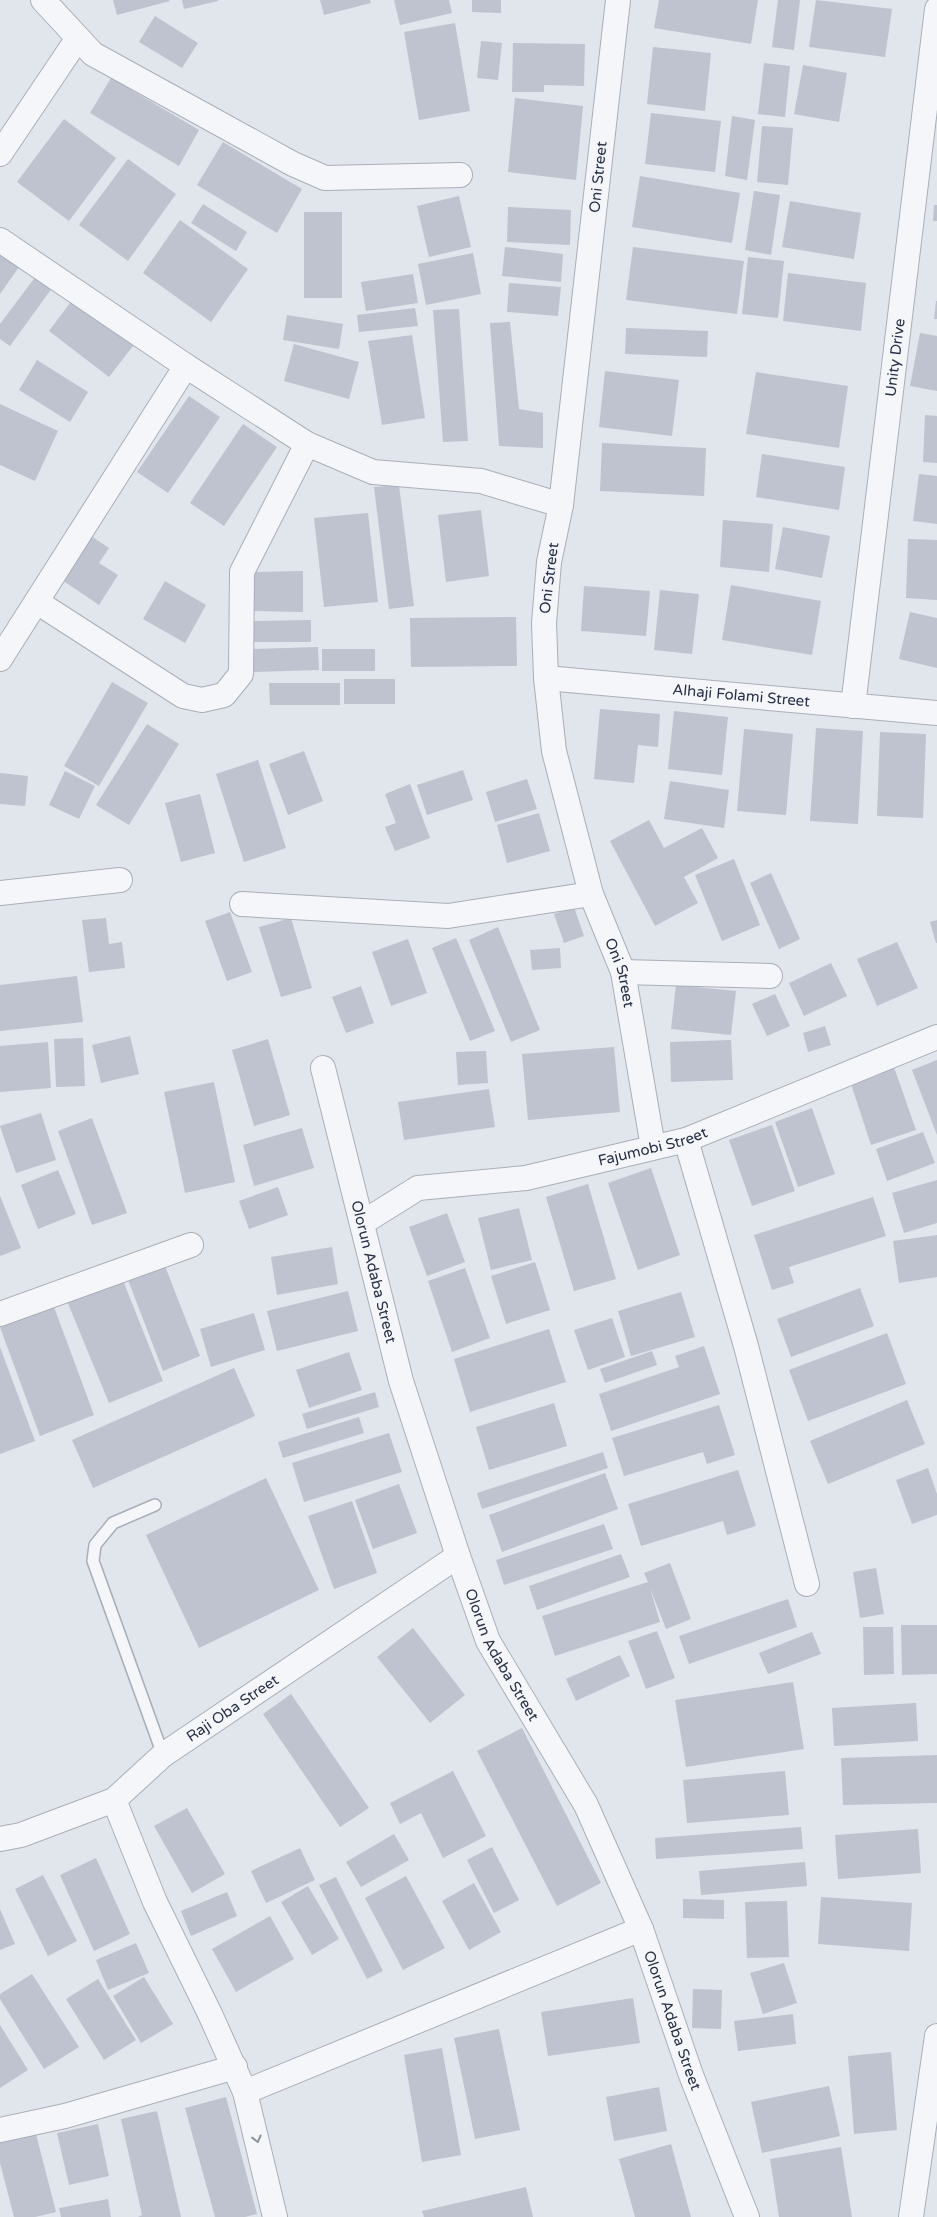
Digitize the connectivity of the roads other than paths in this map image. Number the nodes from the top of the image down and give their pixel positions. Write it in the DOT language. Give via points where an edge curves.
graph roads {
  1 [pos="44,0"];
  2 [pos="618,0"];
  3 [pos="937,9"];
  4 [pos="78,38"];
  5 [pos="930,120"];
  6 [pos="0,154"];
  7 [pos="460,175"];
  8 [pos="0,240"];
  9 [pos="186,366"];
  10 [pos="307,444"];
  11 [pos="561,505"];
  12 [pos="37,602"];
  13 [pos="0,659"];
  14 [pos="546,678"];
  15 [pos="853,706"];
  16 [pos="937,713"];
  17 [pos="120,880"];
  18 [pos="0,893"];
  19 [pos="591,894"];
  20 [pos="242,904"];
  21 [pos="623,972"];
  22 [pos="770,976"];
  23 [pos="937,1037"];
  24 [pos="323,1068"];
  25 [pos="686,1140"];
  26 [pos="653,1147"];
  27 [pos="362,1223"];
  28 [pos="191,1245"];
  29 [pos="0,1314"];
  30 [pos="155,1505"];
  31 [pos="458,1556"];
  32 [pos="807,1584"];
  33 [pos="163,1755"];
  34 [pos="114,1800"];
  35 [pos="0,1839"];
  36 [pos="641,1929"];
  37 [pos="937,2036"];
  38 [pos="235,2067"];
  39 [pos="245,2092"];
  40 [pos="0,2130"];
  41 [pos="275,2217"];
  42 [pos="747,2217"];
  43 [pos="911,2217"];
  1 -- 4 [label="street"];
  2 -- 11 [label="street, Oni Street"];
  3 -- 5 [label="street, Unity Drive"];
  4 -- 6 [label="street"];
  4 -- 7 [label="street" via="93,54 292,164 325,178"];
  5 -- 15 [label="street, Unity Drive"];
  8 -- 9 [label="street"];
  9 -- 10 [label="street"];
  9 -- 12 [label="street"];
  10 -- 11 [label="street" via="373,472 481,481"];
  10 -- 12 [label="street" via="242,572 241,674 224,695 202,700 183,696"];
  11 -- 14 [label="street, Oni Street" via="549,562 544,623"];
  12 -- 13 [label="street"];
  14 -- 15 [label="street, Alhaji Folami Street"];
  14 -- 19 [label="street, Oni Street" via="554,751"];
  15 -- 16 [label="street, Alhaji Folami Street"];
  17 -- 18 [label="street"];
  19 -- 20 [label="street" via="448,916"];
  19 -- 21 [label="street, Oni Street"];
  21 -- 22 [label="street"];
  21 -- 26 [label="street, Oni Street"];
  23 -- 25 [label="street, Fajumobi Street"];
  24 -- 27 [label="street, Olorun Adaba Street"];
  25 -- 26 [label="street, Fajumobi Street"];
  25 -- 32 [label="street" via="746,1346"];
  26 -- 27 [label="street, Fajumobi Street" via="526,1178 418,1188"];
  27 -- 31 [label="street, Olorun Adaba Street" via="401,1381"];
  28 -- 29 [label="street"];
  30 -- 33 [label="lane" via="113,1523 95,1545 94,1561"];
  31 -- 33 [label="street, Raji Oba Street"];
  31 -- 36 [label="street, Olorun Adaba Street" via="488,1641 586,1805"];
  33 -- 34 [label="street, Raji Oba Street"];
  34 -- 35 [label="street, Raji Oba Street" via="21,1835"];
  34 -- 38 [label="street" via="155,1902"];
  36 -- 39 [label="street"];
  36 -- 42 [label="street, Olorun Adaba Street" via="692,2075"];
  37 -- 43 [label="street"];
  38 -- 39 [label="street"];
  38 -- 40 [label="street" via="65,2116"];
  39 -- 41 [label="street, one-way"];
}
